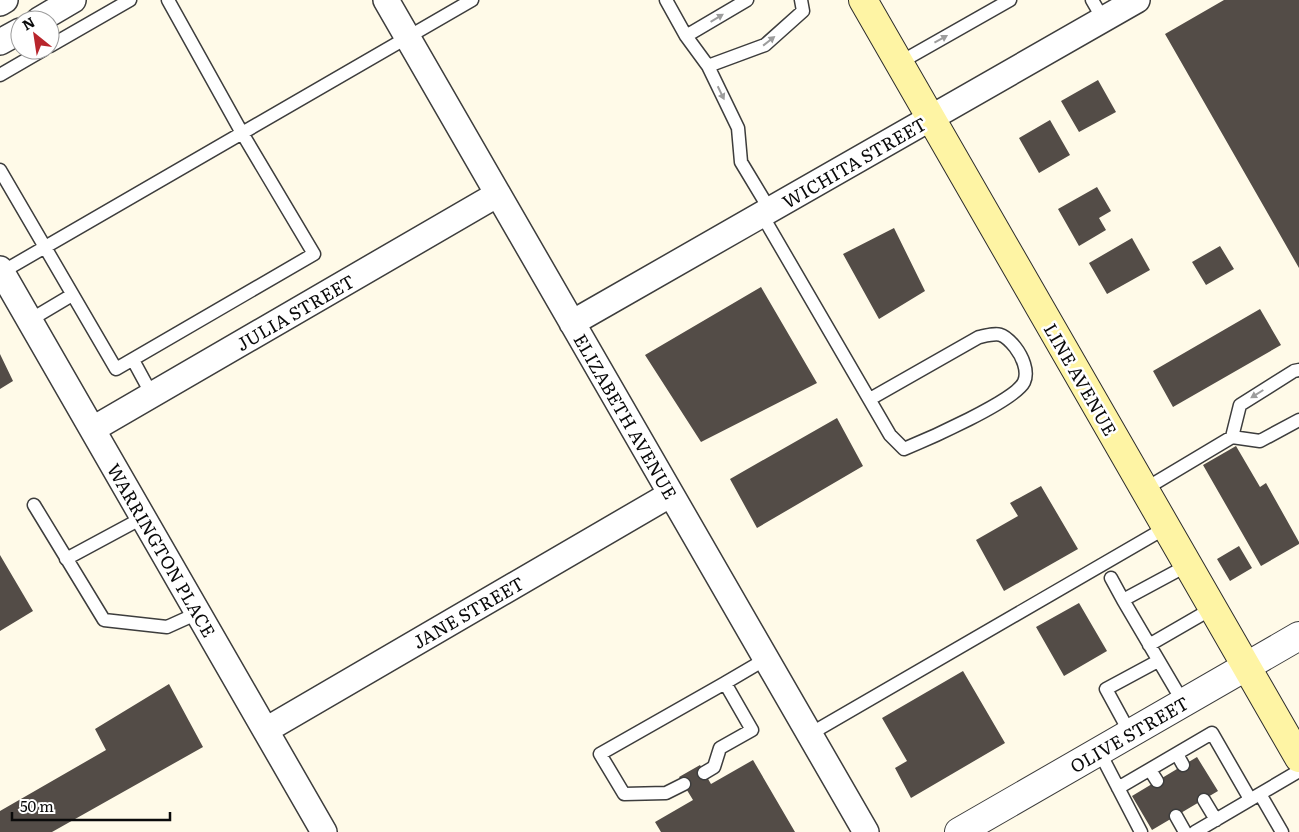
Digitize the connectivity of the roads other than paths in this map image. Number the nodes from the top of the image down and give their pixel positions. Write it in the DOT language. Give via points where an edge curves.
graph roads {
  1 [pos="5,0"];
  2 [pos="73,0"];
  3 [pos="130,0"];
  4 [pos="168,0"];
  5 [pos="386,0"];
  6 [pos="472,0"];
  7 [pos="666,0"];
  8 [pos="747,0"];
  9 [pos="801,0"];
  10 [pos="863,0"];
  11 [pos="1010,0"];
  12 [pos="0,3"];
  13 [pos="1115,5"];
  14 [pos="56,10"];
  15 [pos="686,36"];
  16 [pos="407,37"];
  17 [pos="60,40"];
  18 [pos="26,60"];
  19 [pos="899,62"];
  20 [pos="708,66"];
  21 [pos="0,75"];
  22 [pos="931,118"];
  23 [pos="242,133"];
  24 [pos="0,170"];
  25 [pos="498,194"];
  26 [pos="766,212"];
  27 [pos="44,247"];
  28 [pos="1,270"];
  29 [pos="72,295"];
  30 [pos="30,320"];
  31 [pos="572,324"];
  32 [pos="133,360"];
  33 [pos="1299,370"];
  34 [pos="152,395"];
  35 [pos="870,399"];
  36 [pos="1299,420"];
  37 [pos="93,429"];
  38 [pos="1232,437"];
  39 [pos="1145,489"];
  40 [pos="671,494"];
  41 [pos="34,505"];
  42 [pos="144,517"];
  43 [pos="1167,527"];
  44 [pos="66,559"];
  45 [pos="1188,564"];
  46 [pos="1111,578"];
  47 [pos="1123,600"];
  48 [pos="1213,608"];
  49 [pos="198,613"];
  50 [pos="1299,636"];
  51 [pos="1149,645"];
  52 [pos="766,659"];
  53 [pos="1158,661"];
  54 [pos="1246,666"];
  55 [pos="725,683"];
  56 [pos="1183,702"];
  57 [pos="266,730"];
  58 [pos="1130,733"];
  59 [pos="810,734"];
  60 [pos="1099,751"];
  61 [pos="1299,758"];
  62 [pos="1299,771"];
  63 [pos="704,773"];
  64 [pos="684,784"];
  65 [pos="1118,788"];
  66 [pos="1255,796"];
  67 [pos="1204,800"];
  68 [pos="1176,816"];
  69 [pos="1216,820"];
  70 [pos="324,832"];
  71 [pos="866,832"];
  72 [pos="959,832"];
  73 [pos="1141,832"];
  74 [pos="1185,832"];
  75 [pos="1195,832"];
  76 [pos="1282,832"];
  1 -- 12 [label="street"];
  2 -- 14 [label="street"];
  3 -- 17 [label="lane"];
  4 -- 23 [label="lane"];
  5 -- 16 [label="street, ELIZABETH AVENUE"];
  6 -- 16 [label="lane"];
  7 -- 15 [label="lane"];
  15 -- 8 [label="lane, one-way"];
  20 -- 9 [label="lane, one-way" via="765,45 803,11"];
  10 -- 19 [label="main road, LINE AVENUE"];
  19 -- 11 [label="lane, one-way"];
  13 -- 22 [label="street, WICHITA STREET"];
  15 -- 20 [label="lane"];
  16 -- 23 [label="lane"];
  16 -- 25 [label="street, ELIZABETH AVENUE"];
  18 -- 21 [label="lane"];
  19 -- 22 [label="main road, LINE AVENUE"];
  20 -- 26 [label="lane, one-way" via="738,128 741,162"];
  22 -- 26 [label="street, WICHITA STREET"];
  22 -- 39 [label="main road, LINE AVENUE"];
  23 -- 27 [label="lane"];
  23 -- 32 [label="lane" via="314,254"];
  24 -- 27 [label="lane"];
  25 -- 31 [label="street, ELIZABETH AVENUE"];
  25 -- 34 [label="street, JULIA STREET"];
  26 -- 31 [label="street, WICHITA STREET"];
  26 -- 35 [label="lane"];
  27 -- 28 [label="lane"];
  27 -- 29 [label="lane"];
  28 -- 30 [label="street, WARRINGTON PLACE"];
  29 -- 30 [label="lane"];
  29 -- 32 [label="lane" via="116,369"];
  30 -- 37 [label="street, WARRINGTON PLACE"];
  31 -- 40 [label="street, ELIZABETH AVENUE"];
  32 -- 34 [label="lane"];
  33 -- 38 [label="lane, one-way" via="1240,405"];
  34 -- 37 [label="street, JULIA STREET"];
  35 -- 35 [label="lane" via="890,434 904,449 973,417 1011,395 1023,383 1026,372 1020,354 1006,336 996,333 979,337"];
  36 -- 38 [label="lane" via="1260,441"];
  37 -- 42 [label="street, WARRINGTON PLACE"];
  38 -- 39 [label="lane"];
  39 -- 43 [label="main road, LINE AVENUE"];
  40 -- 52 [label="street, ELIZABETH AVENUE"];
  40 -- 57 [label="street, JANE STREET"];
  41 -- 44 [label="lane"];
  42 -- 44 [label="lane"];
  42 -- 49 [label="street, WARRINGTON PLACE"];
  43 -- 45 [label="main road, LINE AVENUE"];
  43 -- 59 [label="lane"];
  44 -- 49 [label="lane" via="104,620 167,627"];
  45 -- 47 [label="lane"];
  45 -- 48 [label="main road, LINE AVENUE"];
  46 -- 47 [label="lane"];
  47 -- 51 [label="lane"];
  48 -- 51 [label="lane"];
  48 -- 54 [label="main road, LINE AVENUE"];
  49 -- 57 [label="street, WARRINGTON PLACE"];
  50 -- 54 [label="street, OLIVE STREET"];
  51 -- 53 [label="lane"];
  52 -- 55 [label="lane"];
  52 -- 59 [label="street, ELIZABETH AVENUE"];
  53 -- 56 [label="lane"];
  53 -- 58 [label="lane" via="1106,689"];
  54 -- 56 [label="street, OLIVE STREET"];
  54 -- 61 [label="main road, LINE AVENUE"];
  55 -- 63 [label="lane" via="752,730 720,748 714,766"];
  55 -- 64 [label="lane" via="600,754 624,794 666,793"];
  56 -- 58 [label="street, OLIVE STREET"];
  57 -- 70 [label="street, WARRINGTON PLACE"];
  58 -- 60 [label="street, OLIVE STREET"];
  59 -- 71 [label="street, ELIZABETH AVENUE"];
  60 -- 65 [label="lane"];
  60 -- 72 [label="street, OLIVE STREET"];
  62 -- 66 [label="lane"];
  65 -- 66 [label="lane" via="1153,775 1180,760 1212,733"];
  65 -- 73 [label="lane"];
  66 -- 69 [label="lane"];
  66 -- 76 [label="lane"];
  67 -- 69 [label="lane"];
  68 -- 74 [label="lane"];
  69 -- 75 [label="lane"];
}
